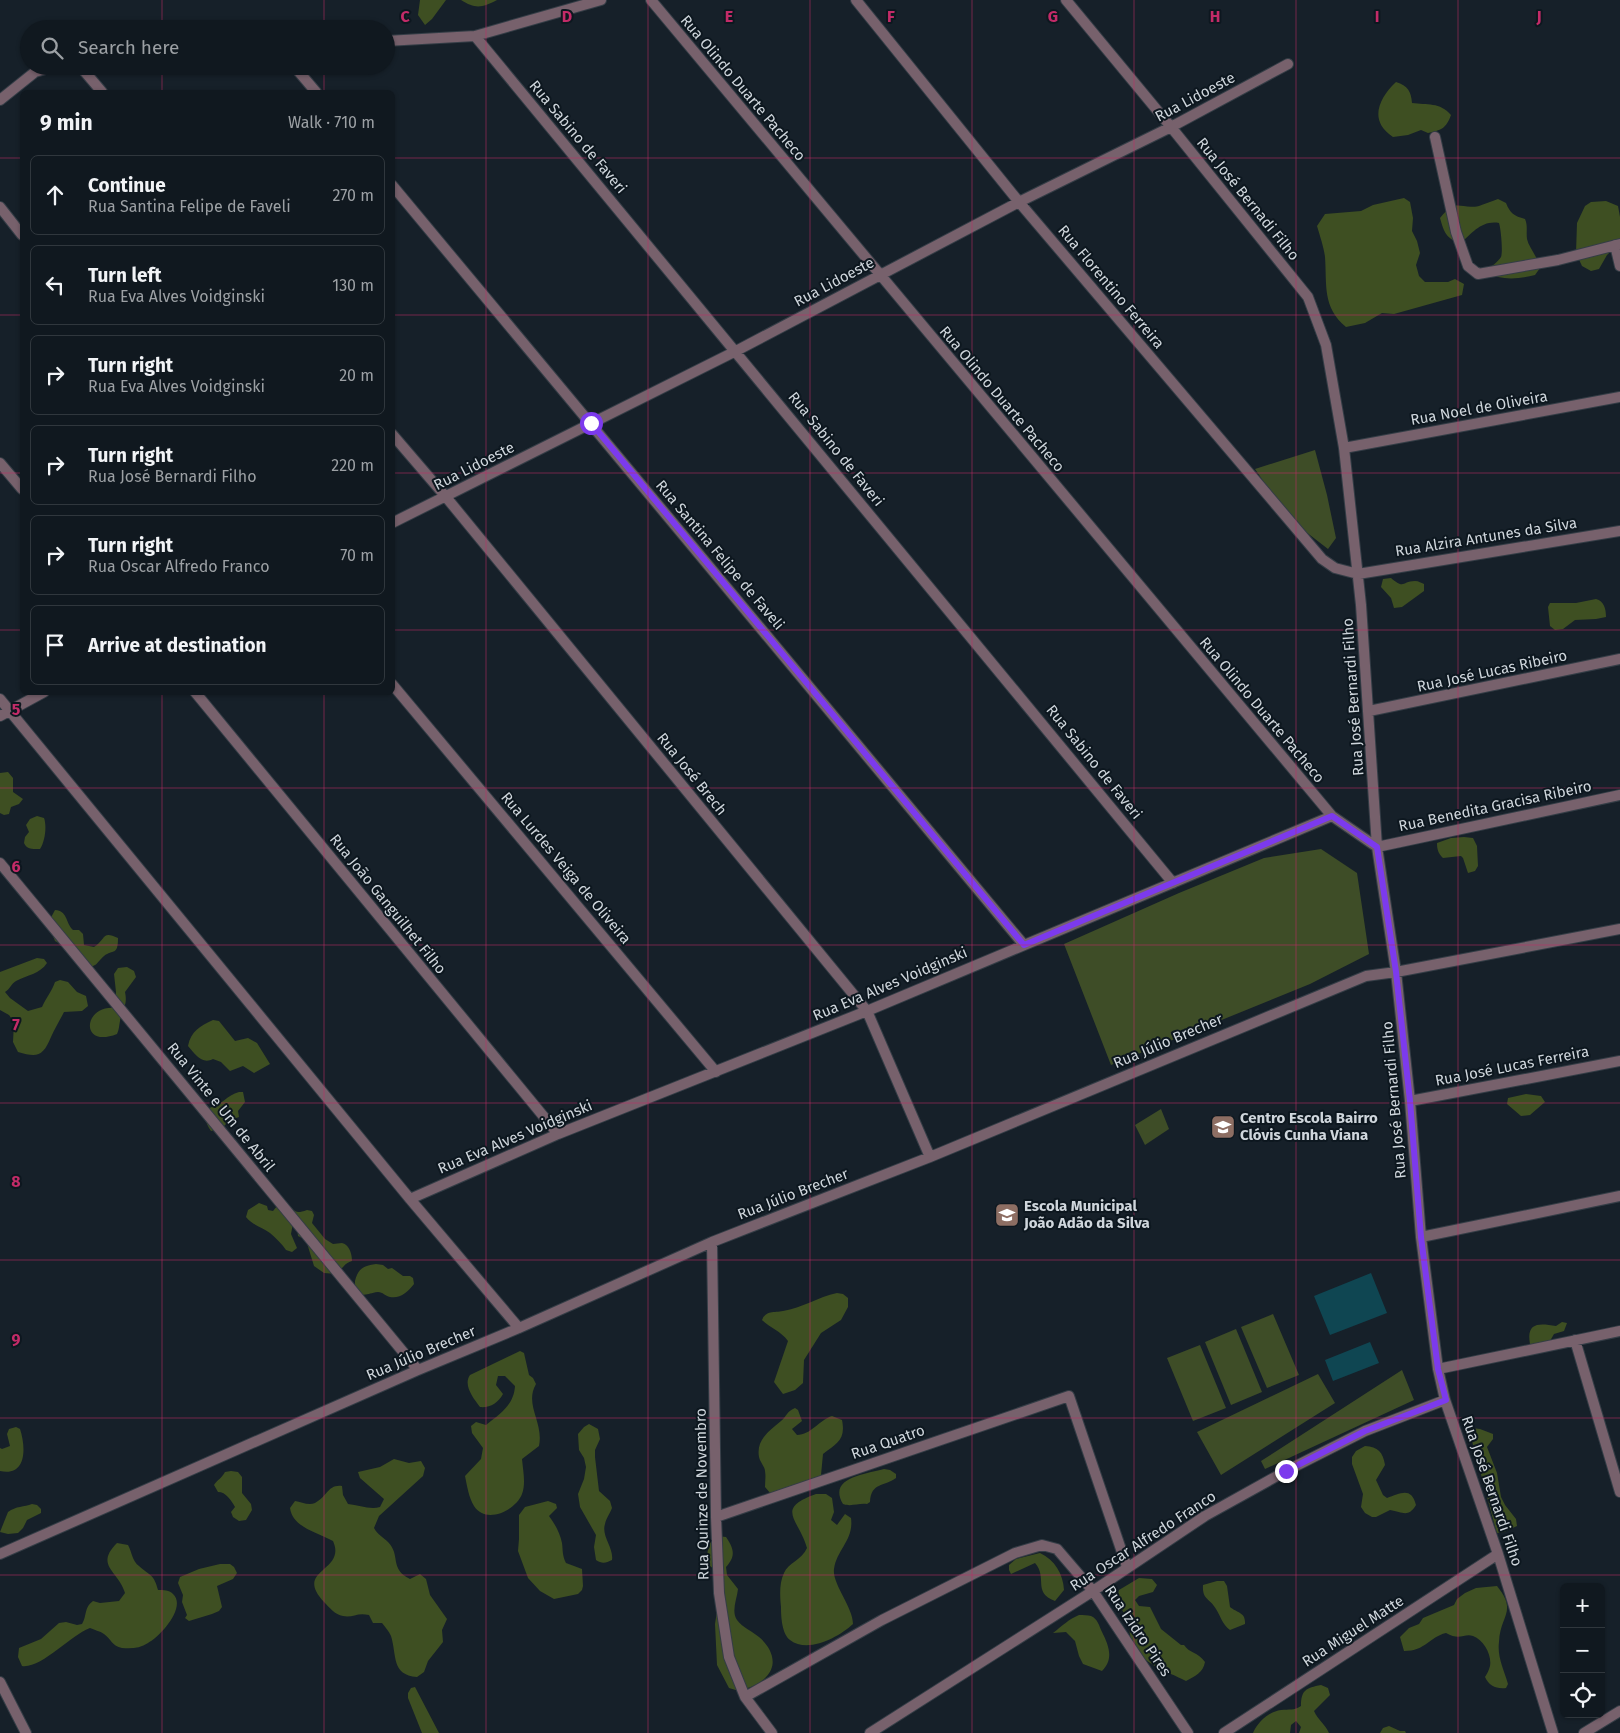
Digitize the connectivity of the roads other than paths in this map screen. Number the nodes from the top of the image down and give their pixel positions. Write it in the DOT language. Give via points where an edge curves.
graph roads {
  1 [pos="601,0"];
  2 [pos="650,0"];
  3 [pos="856,0"];
  4 [pos="1066,0"];
  5 [pos="475,36"];
  6 [pos="395,40"];
  7 [pos="1288,64"];
  8 [pos="31,75"];
  9 [pos="88,75"];
  10 [pos="302,75"];
  11 [pos="100,90"];
  12 [pos="314,90"];
  13 [pos="0,100"];
  14 [pos="1171,127"];
  15 [pos="1435,137"];
  16 [pos="395,189"];
  17 [pos="1020,202"];
  18 [pos="0,207"];
  19 [pos="20,232"];
  20 [pos="1618,245"];
  21 [pos="1620,266"];
  22 [pos="879,275"];
  23 [pos="736,351"];
  24 [pos="1620,397"];
  25 [pos="591,423"];
  26 [pos="395,438"];
  27 [pos="1344,448"];
  28 [pos="0,463"];
  29 [pos="20,487"];
  30 [pos="446,497"];
  31 [pos="395,522"];
  32 [pos="1620,531"];
  33 [pos="1358,574"];
  34 [pos="1620,659"];
  35 [pos="395,688"];
  36 [pos="38,695"];
  37 [pos="197,695"];
  38 [pos="0,699"];
  39 [pos="1369,712"];
  40 [pos="4,713"];
  41 [pos="1620,795"];
  42 [pos="1332,816"];
  43 [pos="1377,847"];
  44 [pos="0,862"];
  45 [pos="1174,883"];
  46 [pos="1620,928"];
  47 [pos="1024,945"];
  48 [pos="1396,972"];
  49 [pos="867,1011"];
  50 [pos="1620,1061"];
  51 [pos="716,1072"];
  52 [pos="1410,1101"];
  53 [pos="558,1134"];
  54 [pos="930,1157"];
  55 [pos="1620,1196"];
  56 [pos="410,1199"];
  57 [pos="1421,1237"];
  58 [pos="712,1242"];
  59 [pos="518,1328"];
  60 [pos="1620,1331"];
  61 [pos="1575,1340"];
  62 [pos="1438,1369"];
  63 [pos="418,1370"];
  64 [pos="1446,1400"];
  65 [pos="1620,1492"];
  66 [pos="716,1517"];
  67 [pos="0,1554"];
  68 [pos="1498,1554"];
  69 [pos="1127,1567"];
  70 [pos="1093,1591"];
  71 [pos="0,1682"];
  72 [pos="745,1697"];
  73 [pos="1620,1711"];
  74 [pos="26,1733"];
  75 [pos="772,1733"];
  76 [pos="870,1733"];
  77 [pos="1188,1733"];
  78 [pos="1224,1733"];
  79 [pos="1553,1733"];
  80 [pos="1584,1733"];
  1 -- 5 [label="street"];
  2 -- 22 [label="street, Rua Olindo Duarte Pacheco"];
  3 -- 17 [label="street, Rua Florentino Ferreira"];
  4 -- 14 [label="street, Rua José Bernadi Filho"];
  5 -- 6 [label="street"];
  5 -- 23 [label="street, Rua Sabino de Faveri"];
  7 -- 14 [label="street, Rua Lidoeste"];
  8 -- 13 [label="street"];
  9 -- 11 [label="street"];
  10 -- 12 [label="street"];
  14 -- 17 [label="street, Rua Lidoeste"];
  14 -- 27 [label="street, Rua José Bernadi Filho" via="1308,298 1326,345"];
  15 -- 20 [label="street" via="1456,232 1468,266 1478,274 1558,260"];
  16 -- 25 [label="street, Rua Santina Felipe de Faveli"];
  17 -- 22 [label="street, Rua Lidoeste"];
  17 -- 33 [label="street, Rua Florentino Ferreira" via="1322,559 1335,568"];
  18 -- 19 [label="street"];
  20 -- 21 [label="street"];
  22 -- 23 [label="street, Rua Lidoeste"];
  22 -- 42 [label="street, Rua Olindo Duarte Pacheco"];
  23 -- 25 [label="street, Rua Lidoeste"];
  23 -- 45 [label="street, Rua Sabino de Faveri"];
  24 -- 27 [label="street, Rua Noel de Oliveira"];
  25 -- 30 [label="street, Rua Lidoeste"];
  25 -- 47 [label="street, Rua Santina Felipe de Faveli"];
  26 -- 30 [label="street, Rua José Brech"];
  27 -- 33 [label="street, Rua José Bernardi Filho"];
  28 -- 29 [label="street"];
  30 -- 31 [label="street, Rua Lidoeste"];
  30 -- 49 [label="street, Rua José Brech"];
  32 -- 33 [label="street, Rua Alzira Antunes da Silva"];
  33 -- 39 [label="street, Rua José Bernardi Filho"];
  34 -- 39 [label="street, Rua José Lucas Ribeiro"];
  35 -- 51 [label="street, Rua Lurdes Veiga de Oliveira"];
  36 -- 40 [label="street"];
  37 -- 53 [label="street, Rua João Ganguilhet Filho"];
  38 -- 40 [label="street"];
  39 -- 43 [label="street, Rua José Bernardi Filho"];
  40 -- 56 [label="street"];
  41 -- 43 [label="street, Rua Benedita Gracisa Ribeiro"];
  42 -- 43 [label="street"];
  42 -- 45 [label="street, Rua Eva Alves Voidginski"];
  43 -- 48 [label="street, Rua José Bernardi Filho"];
  44 -- 63 [label="street, Rua Vinte e Um de Abril"];
  45 -- 47 [label="street, Rua Eva Alves Voidginski"];
  46 -- 48 [label="street, Rua Júlio Brecher"];
  47 -- 49 [label="street, Rua Eva Alves Voidginski"];
  48 -- 52 [label="street, Rua José Bernardi Filho"];
  48 -- 54 [label="street, Rua Júlio Brecher" via="1366,976 1313,997"];
  49 -- 51 [label="street, Rua Eva Alves Voidginski"];
  49 -- 54 [label="street, Rua José Brech"];
  50 -- 52 [label="street, Rua José Lucas Ferreira"];
  51 -- 53 [label="street, Rua Eva Alves Voidginski"];
  52 -- 57 [label="street, Rua José Bernardi Filho"];
  53 -- 56 [label="street, Rua Eva Alves Voidginski"];
  54 -- 58 [label="street, Rua Júlio Brecher"];
  55 -- 57 [label="street"];
  56 -- 59 [label="street"];
  57 -- 62 [label="street, Rua José Bernardi Filho"];
  58 -- 59 [label="street, Rua Júlio Brecher"];
  58 -- 66 [label="street, Rua Quinze de Novembro"];
  59 -- 63 [label="street, Rua Júlio Brecher"];
  60 -- 61 [label="street"];
  61 -- 62 [label="street"];
  61 -- 65 [label="street"];
  62 -- 64 [label="street, Rua José Bernardi Filho"];
  63 -- 67 [label="street, Rua Júlio Brecher"];
  64 -- 68 [label="street, Rua José Bernardi Filho"];
  64 -- 69 [label="street, Rua Oscar Alfredo Franco" via="1365,1431 1286,1471 1205,1516"];
  66 -- 69 [label="street, Rua Quatro" via="1069,1396"];
  66 -- 72 [label="street, Rua Quinze de Novembro" via="719,1593 729,1657"];
  68 -- 78 [label="street, Rua Miguel Matte"];
  68 -- 79 [label="street, Rua José Bernardi Filho"];
  69 -- 70 [label="street, Rua Oscar Alfredo Franco"];
  70 -- 72 [label="street, Rua Izidro Pires" via="1057,1549 1042,1545 1015,1553 882,1620"];
  70 -- 76 [label="street, Rua Oscar Alfredo Franco"];
  70 -- 77 [label="street, Rua Izidro Pires"];
  71 -- 74 [label="street"];
  72 -- 75 [label="street, Rua Quinze de Novembro"];
  73 -- 80 [label="street"];
}
